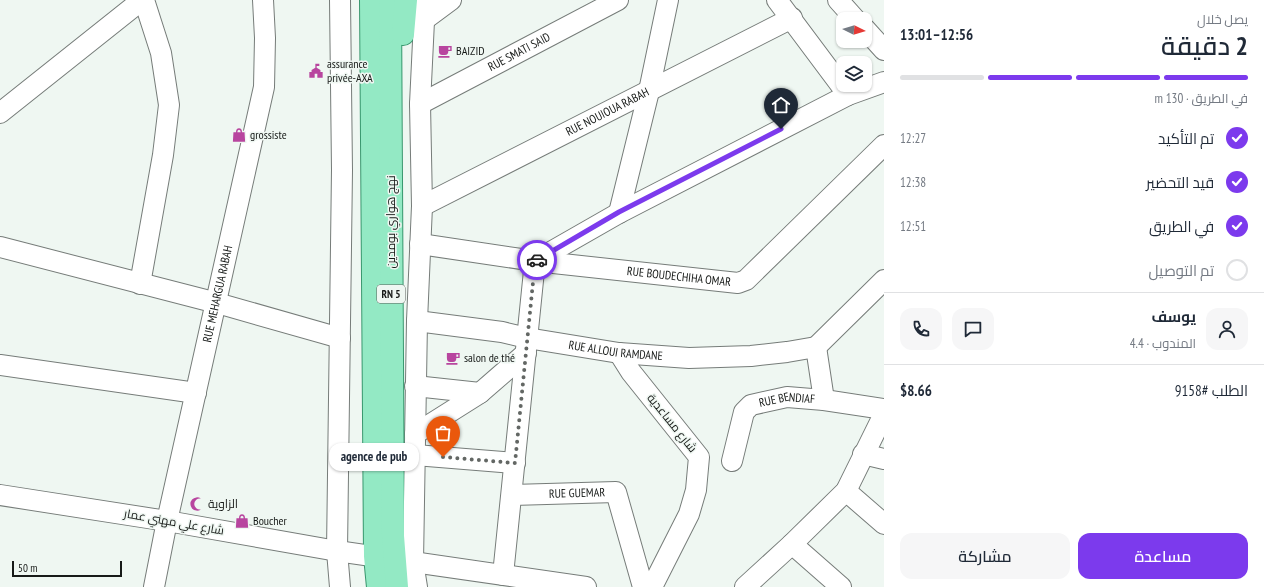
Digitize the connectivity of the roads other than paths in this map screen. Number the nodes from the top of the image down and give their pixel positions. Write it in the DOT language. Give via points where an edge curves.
graph roads {
  1 [pos="143,0"];
  2 [pos="263,0"];
  3 [pos="340,0"];
  4 [pos="357,0"];
  5 [pos="371,0"];
  6 [pos="390,0"];
  7 [pos="451,0"];
  8 [pos="618,0"];
  9 [pos="668,0"];
  10 [pos="778,0"];
  11 [pos="838,0"];
  12 [pos="423,6"];
  13 [pos="849,12"];
  14 [pos="792,18"];
  15 [pos="872,37"];
  16 [pos="884,50"];
  17 [pos="884,82"];
  18 [pos="649,91"];
  19 [pos="848,95"];
  20 [pos="420,104"];
  21 [pos="0,113"];
  22 [pos="381,122"];
  23 [pos="884,145"];
  24 [pos="422,206"];
  25 [pos="619,212"];
  26 [pos="420,244"];
  27 [pos="0,247"];
  28 [pos="535,262"];
  29 [pos="884,280"];
  30 [pos="140,284"];
  31 [pos="217,303"];
  32 [pos="416,321"];
  33 [pos="340,338"];
  34 [pos="527,345"];
  35 [pos="816,347"];
  36 [pos="619,353"];
  37 [pos="0,365"];
  38 [pos="415,386"];
  39 [pos="196,393"];
  40 [pos="480,393"];
  41 [pos="824,400"];
  42 [pos="884,409"];
  43 [pos="884,414"];
  44 [pos="415,434"];
  45 [pos="863,454"];
  46 [pos="415,455"];
  47 [pos="884,459"];
  48 [pos="732,461"];
  49 [pos="515,463"];
  50 [pos="846,491"];
  51 [pos="512,494"];
  52 [pos="0,495"];
  53 [pos="167,521"];
  54 [pos="884,524"];
  55 [pos="792,544"];
  56 [pos="337,551"];
  57 [pos="394,559"];
  58 [pos="503,575"];
  59 [pos="156,586"];
  60 [pos="577,586"];
  61 [pos="340,587"];
  62 [pos="378,587"];
  63 [pos="397,587"];
  64 [pos="417,587"];
  65 [pos="643,587"];
  66 [pos="652,587"];
  67 [pos="745,587"];
  68 [pos="841,587"];
  1 -- 21 [label="street"];
  1 -- 30 [label="street" via="161,53 170,105"];
  2 -- 31 [label="street, RUE MEHARGUA RABAH" via="264,87"];
  3 -- 33 [label="street"];
  4 -- 22 [label="main road" via="359,42"];
  5 -- 22 [label="main road, نهج هواري بومدين / RN 5"];
  6 -- 22 [label="main road, نهج هواري بومدين / RN 5"];
  7 -- 12 [label="street"];
  8 -- 20 [label="street, RUE SMATI SAID"];
  9 -- 18 [label="street"];
  10 -- 14 [label="street"];
  11 -- 13 [label="street"];
  12 -- 20 [label="street"];
  12 -- 22 [label="main road" via="403,37"];
  14 -- 18 [label="street, RUE NOUIOUA RABAH"];
  14 -- 19 [label="street"];
  15 -- 16 [label="street"];
  17 -- 19 [label="street"];
  18 -- 24 [label="street, RUE NOUIOUA RABAH"];
  18 -- 25 [label="street"];
  19 -- 25 [label="street"];
  20 -- 24 [label="street"];
  22 -- 57 [label="main road, نهج هواري بومدين / RN 5"];
  23 -- 28 [label="street, RUE BOUDECHIHA OMAR" via="746,280 738,283"];
  24 -- 26 [label="street"];
  25 -- 28 [label="street"];
  26 -- 28 [label="street, RUE BOUDECHIHA OMAR"];
  26 -- 32 [label="street"];
  27 -- 30 [label="street"];
  28 -- 34 [label="street"];
  29 -- 35 [label="street"];
  30 -- 31 [label="street"];
  31 -- 33 [label="street"];
  31 -- 39 [label="street, RUE MEHARGUA RABAH"];
  32 -- 34 [label="street, RUE ALLOUI RAMDANE" via="502,332"];
  32 -- 38 [label="street"];
  33 -- 56 [label="street"];
  34 -- 36 [label="street, RUE ALLOUI RAMDANE"];
  34 -- 40 [label="street"];
  34 -- 49 [label="street"];
  35 -- 36 [label="street, RUE ALLOUI RAMDANE" via="751,356 690,358"];
  35 -- 41 [label="street"];
  36 -- 66 [label="street, شارع مساعدية" via="631,372 699,457 696,490 689,514"];
  37 -- 39 [label="street"];
  38 -- 40 [label="street"];
  38 -- 44 [label="street"];
  39 -- 53 [label="street, RUE MEHARGUA RABAH"];
  40 -- 44 [label="street"];
  41 -- 42 [label="street, RUE BENDIAF"];
  41 -- 48 [label="street, RUE BENDIAF" via="787,397 751,405 744,412"];
  43 -- 45 [label="street"];
  44 -- 46 [label="street"];
  45 -- 47 [label="street"];
  45 -- 50 [label="street"];
  46 -- 49 [label="street"];
  46 -- 57 [label="street"];
  49 -- 51 [label="street"];
  50 -- 54 [label="street"];
  50 -- 55 [label="street"];
  51 -- 58 [label="street"];
  51 -- 65 [label="street, RUE GUEMAR" via="616,492"];
  52 -- 53 [label="street, شارع علي مهني عمار"];
  53 -- 56 [label="street, شارع علي مهني عمار"];
  53 -- 59 [label="street, RUE MEHARGUA RABAH"];
  55 -- 67 [label="street"];
  55 -- 68 [label="street"];
  56 -- 57 [label="street, شارع علي مهني عمار"];
  56 -- 61 [label="street"];
  57 -- 58 [label="street, شارع علي مهني عمار"];
  57 -- 62 [label="main road, نهج هواري بومدين / RN 5"];
  57 -- 63 [label="main road, نهج هواري بومدين / RN 5"];
  57 -- 64 [label="street"];
  58 -- 60 [label="street, شارع علي مهني عمار"];
}
